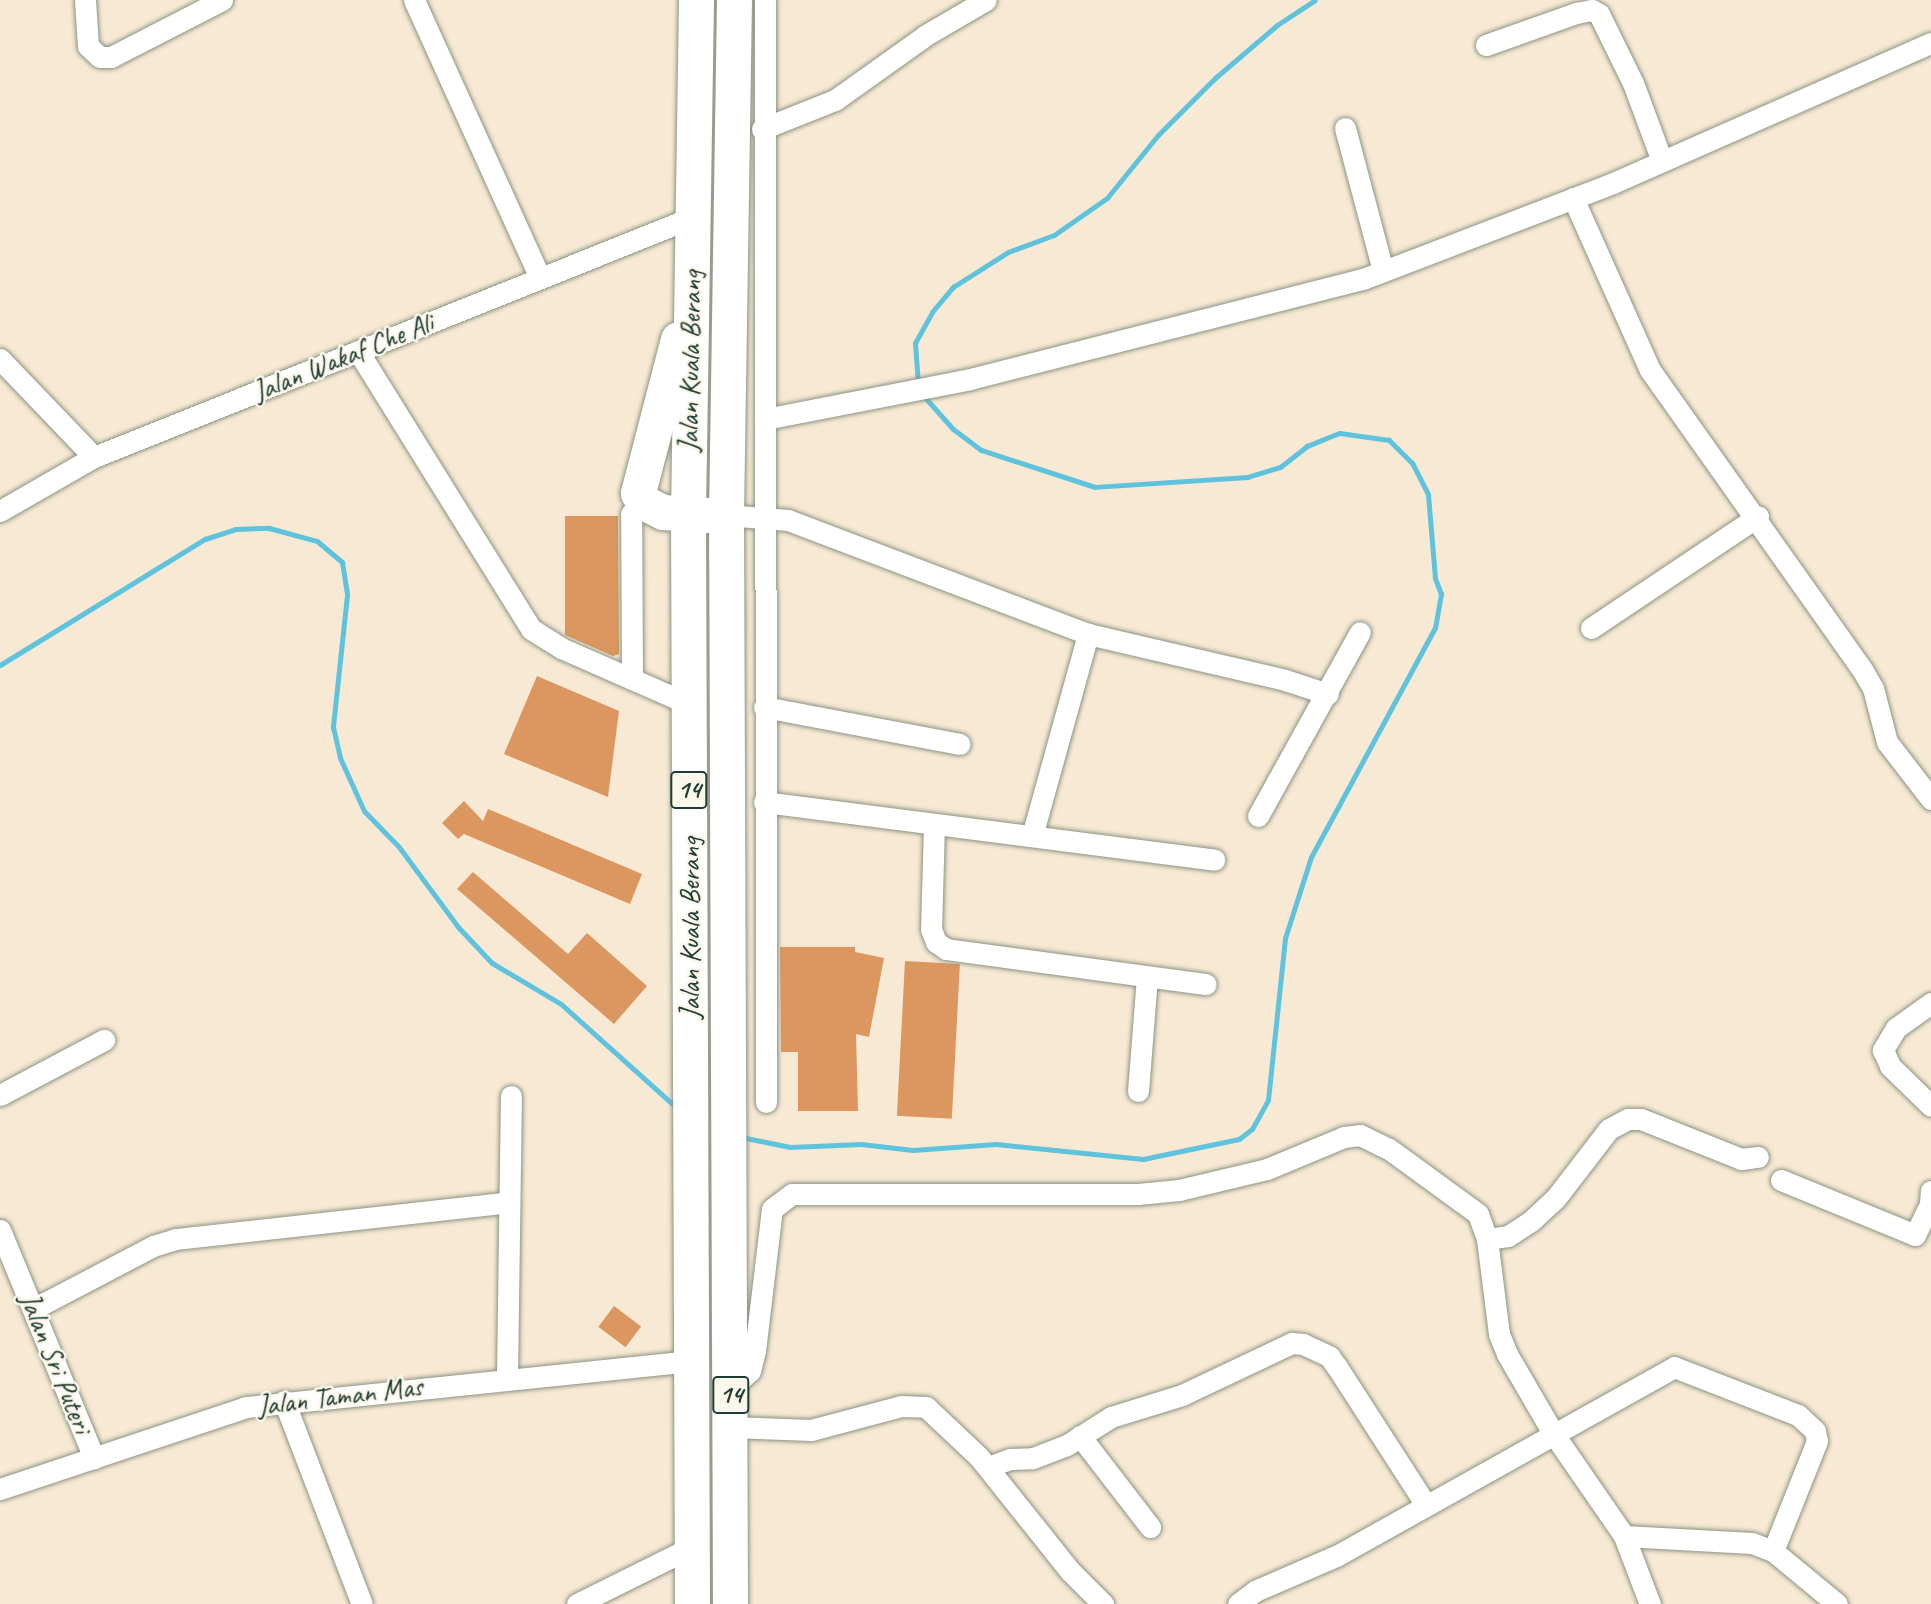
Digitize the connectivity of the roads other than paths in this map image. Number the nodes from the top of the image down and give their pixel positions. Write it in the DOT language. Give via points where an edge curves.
graph roads {
  1 [pos="86,0"];
  2 [pos="222,0"];
  3 [pos="414,0"];
  4 [pos="696,0"];
  5 [pos="734,0"];
  6 [pos="765,0"];
  7 [pos="986,0"];
  8 [pos="1931,43"];
  9 [pos="1486,46"];
  10 [pos="1345,128"];
  11 [pos="762,129"];
  12 [pos="1662,161"];
  13 [pos="1573,198"];
  14 [pos="693,217"];
  15 [pos="1383,271"];
  16 [pos="540,278"];
  17 [pos="692,289"];
  18 [pos="358,351"];
  19 [pos="0,359"];
  20 [pos="765,419"];
  21 [pos="94,457"];
  22 [pos="643,502"];
  23 [pos="0,512"];
  24 [pos="688,515"];
  25 [pos="726,515"];
  26 [pos="763,515"];
  27 [pos="1758,516"];
  28 [pos="1591,628"];
  29 [pos="1360,632"];
  30 [pos="1088,634"];
  31 [pos="632,679"];
  32 [pos="1328,694"];
  33 [pos="689,704"];
  34 [pos="764,706"];
  35 [pos="960,744"];
  36 [pos="1931,799"];
  37 [pos="764,802"];
  38 [pos="1258,816"];
  39 [pos="934,824"];
  40 [pos="1032,836"];
  41 [pos="1214,860"];
  42 [pos="1147,977"];
  43 [pos="1206,984"];
  44 [pos="766,998"];
  45 [pos="729,999"];
  46 [pos="1931,1003"];
  47 [pos="104,1040"];
  48 [pos="1138,1091"];
  49 [pos="0,1095"];
  50 [pos="511,1096"];
  51 [pos="766,1102"];
  52 [pos="1931,1106"];
  53 [pos="1758,1157"];
  54 [pos="1781,1180"];
  55 [pos="1931,1191"];
  56 [pos="509,1202"];
  57 [pos="0,1230"];
  58 [pos="1487,1239"];
  59 [pos="35,1308"];
  60 [pos="693,1361"];
  61 [pos="507,1377"];
  62 [pos="731,1388"];
  63 [pos="284,1401"];
  64 [pos="731,1427"];
  65 [pos="1553,1433"];
  66 [pos="1080,1436"];
  67 [pos="94,1458"];
  68 [pos="988,1467"];
  69 [pos="0,1489"];
  70 [pos="1426,1505"];
  71 [pos="1150,1527"];
  72 [pos="1625,1536"];
  73 [pos="692,1547"];
  74 [pos="1773,1551"];
  75 [pos="362,1604"];
  76 [pos="577,1604"];
  77 [pos="692,1604"];
  78 [pos="730,1604"];
  79 [pos="1103,1604"];
  80 [pos="1238,1604"];
  81 [pos="1650,1604"];
  82 [pos="1837,1604"];
  1 -- 2 [label="street" via="88,46 100,57 123,52"];
  3 -- 16 [label="street"];
  4 -- 14 [label="highway, Jalan Kuala Berang / 14"];
  5 -- 25 [label="highway, Jalan Kuala Berang / 14"];
  6 -- 11 [label="street"];
  7 -- 11 [label="street" via="926,35 835,100"];
  8 -- 12 [label="street"];
  9 -- 12 [label="street" via="1576,13 1592,10 1600,14 1633,83"];
  10 -- 15 [label="street"];
  11 -- 20 [label="street"];
  12 -- 13 [label="street"];
  13 -- 15 [label="street"];
  13 -- 27 [label="street" via="1650,370"];
  14 -- 16 [label="street, Jalan Wakaf Che Ali"];
  14 -- 17 [label="highway, Jalan Kuala Berang / 14"];
  15 -- 20 [label="street" via="1275,304 970,379"];
  16 -- 18 [label="street, Jalan Wakaf Che Ali"];
  17 -- 22 [label="highway" via="639,478"];
  17 -- 24 [label="highway, Jalan Kuala Berang / 14"];
  18 -- 21 [label="street, Jalan Wakaf Che Ali"];
  18 -- 31 [label="street" via="531,629 561,649"];
  19 -- 21 [label="street"];
  20 -- 26 [label="street"];
  21 -- 23 [label="street, Jalan Wakaf Che Ali"];
  22 -- 24 [label="highway" via="663,512"];
  22 -- 31 [label="street" via="631,514"];
  24 -- 25 [label="highway"];
  24 -- 33 [label="highway, Jalan Kuala Berang / 14"];
  25 -- 26 [label="street"];
  25 -- 45 [label="highway, Jalan Kuala Berang / 14"];
  26 -- 30 [label="street"];
  26 -- 34 [label="street"];
  27 -- 28 [label="street"];
  27 -- 36 [label="street" via="1863,671 1873,688 1887,742"];
  29 -- 32 [label="street"];
  30 -- 32 [label="street"];
  30 -- 40 [label="street"];
  31 -- 33 [label="street"];
  32 -- 38 [label="street"];
  33 -- 60 [label="highway, Jalan Kuala Berang / 14"];
  34 -- 35 [label="street"];
  34 -- 37 [label="street"];
  37 -- 39 [label="street"];
  37 -- 44 [label="street"];
  39 -- 40 [label="street"];
  39 -- 42 [label="street" via="931,929 936,942 963,954"];
  40 -- 41 [label="street"];
  42 -- 43 [label="street"];
  42 -- 48 [label="street"];
  44 -- 45 [label="street"];
  44 -- 51 [label="street"];
  45 -- 62 [label="highway, Jalan Kuala Berang / 14"];
  46 -- 52 [label="street" via="1896,1028 1883,1050 1890,1066"];
  47 -- 49 [label="street"];
  50 -- 56 [label="street"];
  53 -- 58 [label="street" via="1741,1159 1641,1119 1628,1119 1609,1129 1555,1199 1531,1221 1508,1236"];
  54 -- 55 [label="street" via="1914,1235 1930,1204"];
  56 -- 59 [label="street" via="176,1239 153,1246"];
  56 -- 61 [label="street"];
  57 -- 59 [label="street, Jalan Sri Puteri"];
  58 -- 62 [label="street" via="1478,1214 1453,1193 1374,1139 1360,1135 1344,1137 1267,1169 1179,1190 1138,1194 792,1194 772,1209 755,1351 750,1371"];
  58 -- 65 [label="street" via="1500,1334 1514,1368"];
  59 -- 67 [label="street, Jalan Sri Puteri"];
  60 -- 61 [label="street, Jalan Taman Mas"];
  60 -- 73 [label="highway, Jalan Kuala Berang / 14"];
  61 -- 63 [label="street, Jalan Taman Mas"];
  62 -- 64 [label="highway, Jalan Kuala Berang / 14"];
  63 -- 67 [label="street, Jalan Taman Mas" via="246,1407"];
  63 -- 75 [label="street"];
  64 -- 68 [label="street" via="811,1430 915,1405 937,1415"];
  64 -- 78 [label="highway, Jalan Kuala Berang / 14"];
  65 -- 70 [label="street"];
  65 -- 72 [label="street"];
  65 -- 74 [label="street" via="1674,1367 1798,1415 1815,1431 1817,1441"];
  66 -- 68 [label="street" via="1033,1458 1010,1459"];
  66 -- 70 [label="street" via="1111,1417 1182,1395 1292,1343 1303,1344 1329,1356"];
  66 -- 71 [label="street"];
  67 -- 69 [label="street, Jalan Taman Mas"];
  68 -- 79 [label="street" via="1070,1571"];
  70 -- 80 [label="street" via="1338,1555 1255,1591"];
  72 -- 74 [label="street" via="1752,1543"];
  72 -- 81 [label="street"];
  73 -- 76 [label="street"];
  73 -- 77 [label="highway, Jalan Kuala Berang / 14"];
  74 -- 82 [label="street"];
}
